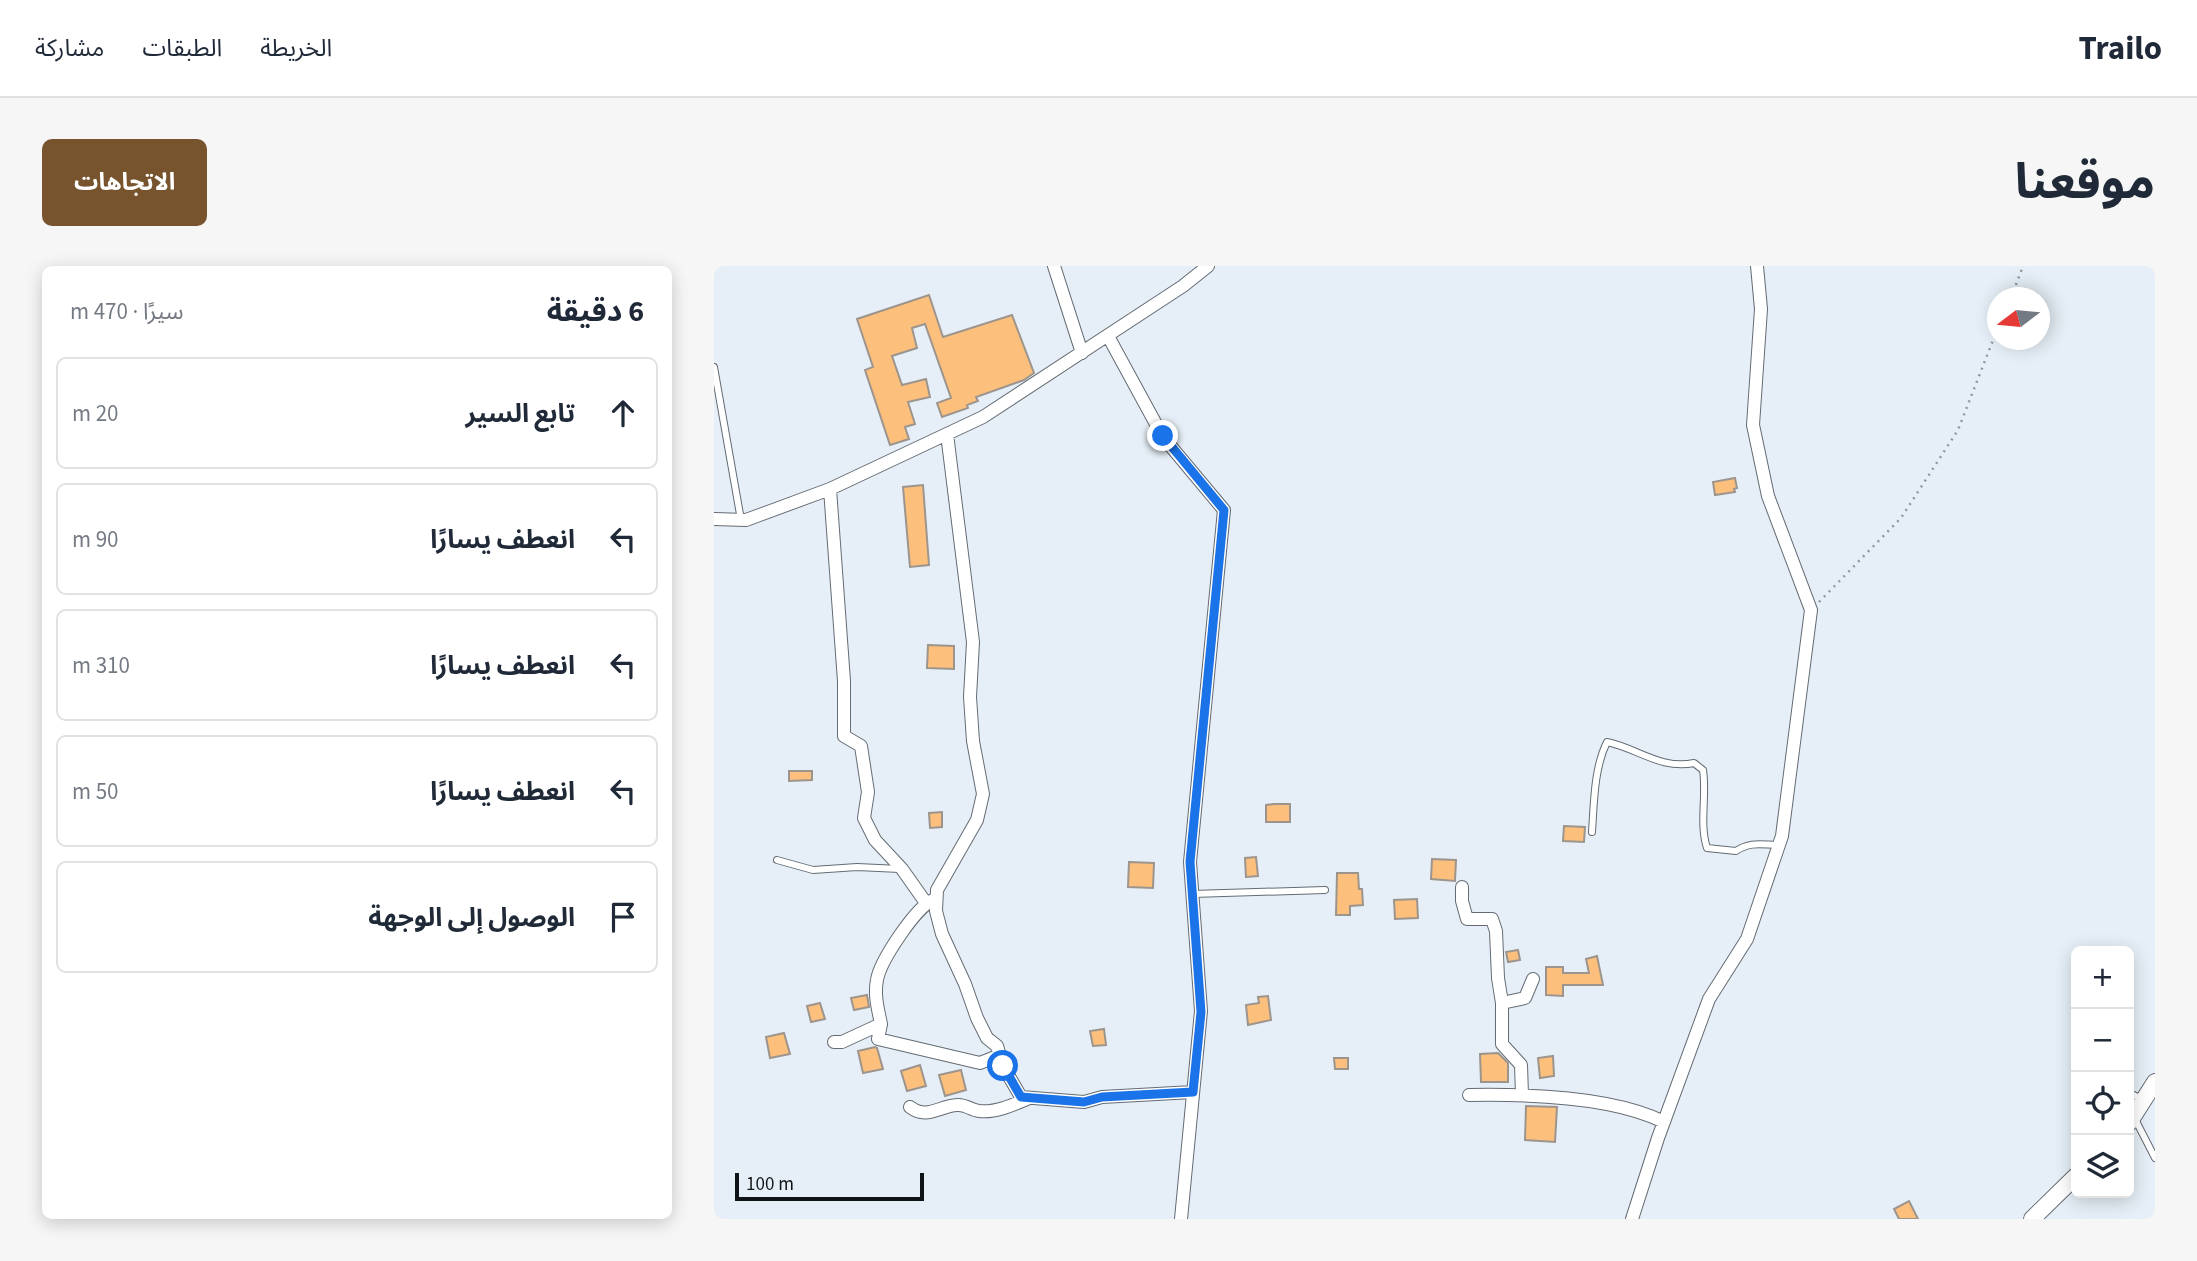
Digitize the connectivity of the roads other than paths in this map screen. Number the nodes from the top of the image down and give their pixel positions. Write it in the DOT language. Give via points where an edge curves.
graph roads {
  1 [pos="1054,266"];
  2 [pos="1208,266"];
  3 [pos="1757,266"];
  4 [pos="1108,336"];
  5 [pos="1082,353"];
  6 [pos="714,367"];
  7 [pos="715,374"];
  8 [pos="947,434"];
  9 [pos="830,489"];
  10 [pos="714,519"];
  11 [pos="741,520"];
  12 [pos="1592,832"];
  13 [pos="1779,845"];
  14 [pos="777,860"];
  15 [pos="902,869"];
  16 [pos="1462,887"];
  17 [pos="1325,890"];
  18 [pos="1192,894"];
  19 [pos="931,900"];
  20 [pos="1534,979"];
  21 [pos="1502,1003"];
  22 [pos="881,1024"];
  23 [pos="834,1042"];
  24 [pos="1000,1055"];
  25 [pos="2155,1082"];
  26 [pos="1193,1092"];
  27 [pos="1469,1095"];
  28 [pos="1522,1095"];
  29 [pos="2136,1097"];
  30 [pos="1027,1099"];
  31 [pos="910,1107"];
  32 [pos="1664,1122"];
  33 [pos="2134,1124"];
  34 [pos="2155,1158"];
  35 [pos="2071,1181"];
  36 [pos="1181,1219"];
  37 [pos="1632,1219"];
  38 [pos="2032,1219"];
  1 -- 5 [label="street"];
  2 -- 4 [label="street"];
  3 -- 13 [label="street" via="1761,309 1753,425 1768,496 1811,610"];
  4 -- 5 [label="street"];
  4 -- 18 [label="street" via="1163,436 1224,510 1190,862"];
  5 -- 8 [label="street" via="983,417"];
  6 -- 7 [label="lane"];
  7 -- 11 [label="lane"];
  8 -- 9 [label="street"];
  8 -- 19 [label="street" via="973,642 972,730 983,794 976,820"];
  9 -- 11 [label="street"];
  9 -- 15 [label="street" via="844,736 861,746 868,792 864,818 875,839"];
  10 -- 11 [label="street"];
  12 -- 13 [label="lane" via="1597,775 1607,742 1654,761 1694,763 1703,770 1707,848 1736,851 1756,843"];
  13 -- 32 [label="street" via="1747,939 1709,999"];
  14 -- 15 [label="lane" via="813,870"];
  15 -- 19 [label="street"];
  16 -- 21 [label="street" via="1467,919 1492,919"];
  17 -- 18 [label="lane"];
  18 -- 26 [label="street" via="1201,1012"];
  19 -- 22 [label="street" via="914,914 877,977"];
  19 -- 24 [label="street" via="982,1028"];
  20 -- 21 [label="street" via="1525,998"];
  21 -- 28 [label="street" via="1502,1044 1521,1065"];
  22 -- 23 [label="street"];
  22 -- 24 [label="street" via="878,1039 891,1043 980,1063"];
  24 -- 30 [label="street" via="1021,1097"];
  25 -- 29 [label="street"];
  26 -- 30 [label="street" via="1084,1102"];
  26 -- 36 [label="street"];
  27 -- 28 [label="street"];
  28 -- 32 [label="street" via="1623,1107"];
  30 -- 31 [label="street" via="978,1111 958,1104 932,1113"];
  32 -- 37 [label="street"];
  33 -- 34 [label="lane"];
  35 -- 38 [label="street"];
}
